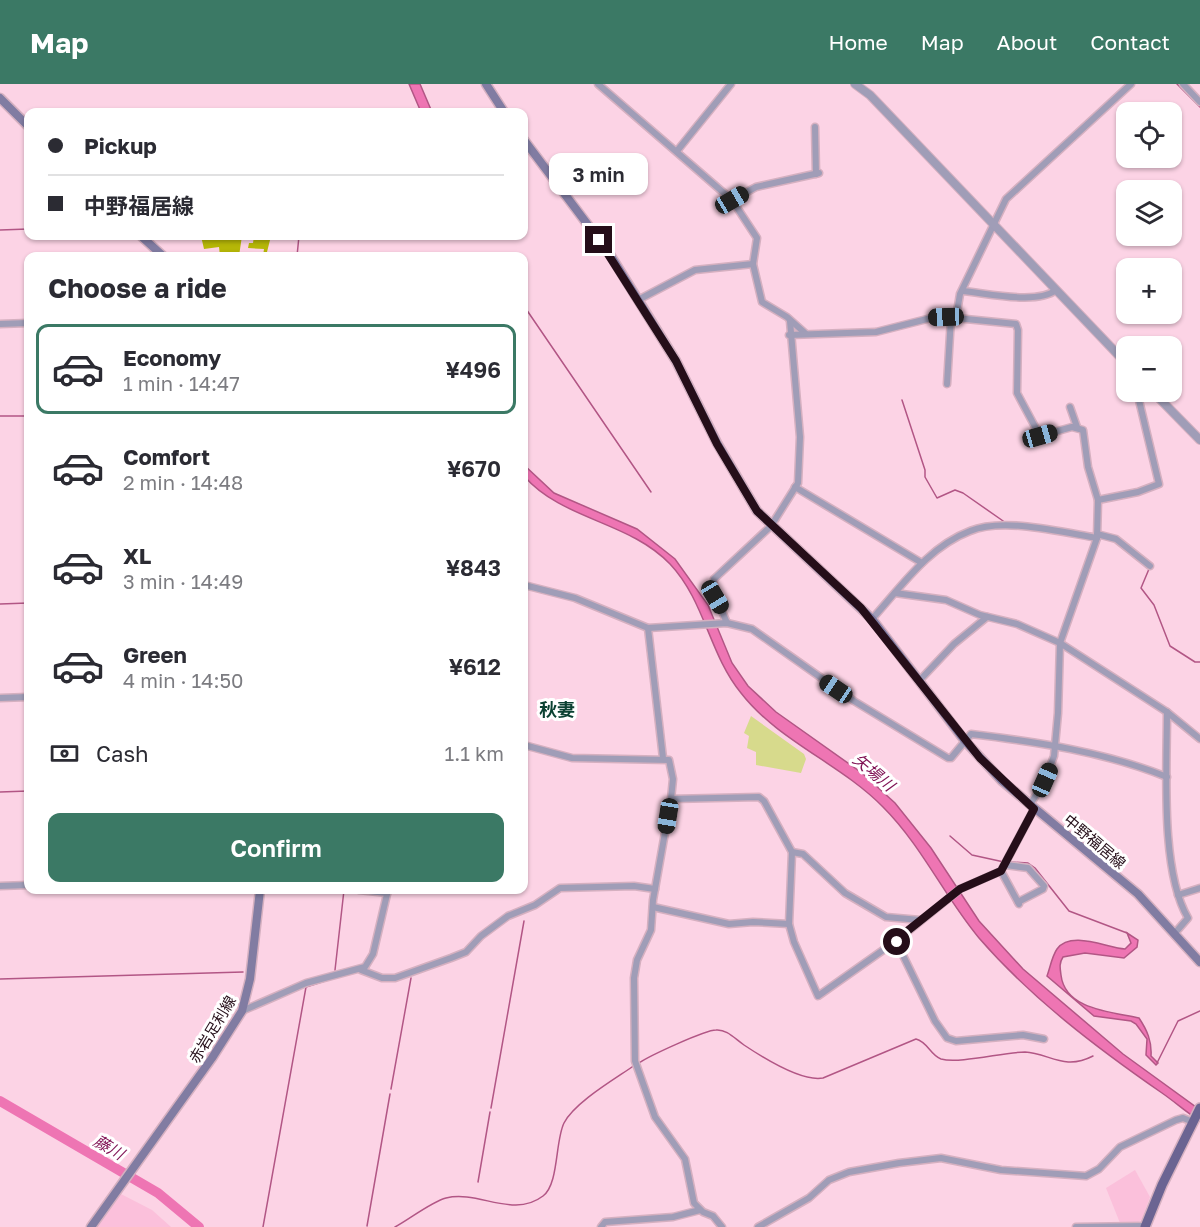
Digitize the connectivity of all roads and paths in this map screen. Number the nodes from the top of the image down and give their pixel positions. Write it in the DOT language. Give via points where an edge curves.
graph roads {
  1 [pos="486,84"];
  2 [pos="598,84"];
  3 [pos="731,84"];
  4 [pos="855,84"];
  5 [pos="1131,84"];
  6 [pos="1183,84"];
  7 [pos="0,98"];
  8 [pos="1200,102"];
  9 [pos="501,108"];
  10 [pos="24,122"];
  11 [pos="815,127"];
  12 [pos="528,145"];
  13 [pos="677,151"];
  14 [pos="732,200"];
  15 [pos="994,223"];
  16 [pos="145,240"];
  17 [pos="159,252"];
  18 [pos="753,264"];
  19 [pos="1056,290"];
  20 [pos="962,291"];
  21 [pos="638,300"];
  22 [pos="953,318"];
  23 [pos="790,321"];
  24 [pos="24,323"];
  25 [pos="0,324"];
  26 [pos="805,333"];
  27 [pos="789,335"];
  28 [pos="1116,353"];
  29 [pos="946,384"];
  30 [pos="1139,402"];
  31 [pos="1163,402"];
  32 [pos="1070,406"];
  33 [pos="1077,427"];
  34 [pos="1200,440"];
  35 [pos="795,487"];
  36 [pos="1098,500"];
  37 [pos="771,526"];
  38 [pos="1097,536"];
  39 [pos="922,563"];
  40 [pos="1150,566"];
  41 [pos="528,586"];
  42 [pos="895,593"];
  43 [pos="987,617"];
  44 [pos="872,619"];
  45 [pos="727,623"];
  46 [pos="648,628"];
  47 [pos="1060,643"];
  48 [pos="919,681"];
  49 [pos="24,697"];
  50 [pos="0,698"];
  51 [pos="1167,712"];
  52 [pos="1200,739"];
  53 [pos="965,741"];
  54 [pos="528,747"];
  55 [pos="1056,747"];
  56 [pos="663,759"];
  57 [pos="1167,777"];
  58 [pos="671,799"];
  59 [pos="1032,807"];
  60 [pos="792,852"];
  61 [pos="1004,868"];
  62 [pos="24,885"];
  63 [pos="0,886"];
  64 [pos="1200,888"];
  65 [pos="655,889"];
  66 [pos="260,894"];
  67 [pos="387,894"];
  68 [pos="1178,895"];
  69 [pos="653,907"];
  70 [pos="920,920"];
  71 [pos="789,924"];
  72 [pos="1175,933"];
  73 [pos="896,940"];
  74 [pos="1200,962"];
  75 [pos="361,970"];
  76 [pos="242,1011"];
  77 [pos="1044,1039"];
  78 [pos="1200,1108"];
  79 [pos="1193,1121"];
  80 [pos="700,1210"];
  81 [pos="91,1227"];
  82 [pos="601,1227"];
  83 [pos="722,1227"];
  84 [pos="758,1227"];
  85 [pos="1076,1227"];
  86 [pos="1145,1227"];
  1 -- 9 [label="main road"];
  2 -- 13 [label="street"];
  3 -- 13 [label="street"];
  4 -- 15 [label="street"];
  5 -- 15 [label="street" via="1010,194"];
  6 -- 8 [label="street"];
  7 -- 10 [label="main road"];
  11 -- 14 [label="street" via="818,174 756,187"];
  12 -- 21 [label="main road, 中野福居線" via="609,253"];
  13 -- 14 [label="street"];
  14 -- 18 [label="street" via="757,238"];
  15 -- 19 [label="street"];
  15 -- 20 [label="street"];
  16 -- 17 [label="main road"];
  18 -- 21 [label="street" via="695,270"];
  18 -- 23 [label="street" via="762,302"];
  19 -- 20 [label="street" via="1047,297"];
  19 -- 28 [label="street"];
  20 -- 22 [label="street"];
  21 -- 37 [label="main road, 中野福居線" via="676,361 747,496"];
  22 -- 26 [label="street" via="925,318 876,332"];
  22 -- 29 [label="street"];
  22 -- 33 [label="street" via="1016,324 1017,393 1040,436"];
  23 -- 26 [label="street"];
  23 -- 27 [label="street"];
  24 -- 25 [label="street"];
  26 -- 27 [label="street"];
  27 -- 35 [label="street" via="800,437 800,471"];
  30 -- 36 [label="street" via="1159,484"];
  31 -- 34 [label="street"];
  32 -- 33 [label="street"];
  33 -- 36 [label="street" via="1083,430"];
  35 -- 37 [label="street"];
  35 -- 39 [label="street"];
  36 -- 38 [label="street"];
  37 -- 44 [label="main road, 中野福居線"];
  37 -- 45 [label="street" via="714,579 715,597"];
  38 -- 39 [label="street" via="986,526 958,537"];
  38 -- 40 [label="street" via="1116,539"];
  38 -- 47 [label="street"];
  39 -- 42 [label="street"];
  41 -- 46 [label="street" via="575,598"];
  42 -- 43 [label="street" via="946,600"];
  42 -- 44 [label="street"];
  43 -- 47 [label="street" via="1017,624"];
  43 -- 48 [label="street"];
  44 -- 48 [label="main road, 中野福居線"];
  45 -- 46 [label="street"];
  45 -- 53 [label="street" via="760,632 854,701 948,758"];
  46 -- 56 [label="street"];
  47 -- 51 [label="street"];
  47 -- 55 [label="street"];
  48 -- 53 [label="main road, 中野福居線"];
  49 -- 50 [label="street"];
  51 -- 52 [label="street"];
  51 -- 57 [label="street"];
  53 -- 55 [label="street" via="971,734"];
  53 -- 59 [label="main road, 中野福居線"];
  54 -- 56 [label="street" via="572,758"];
  55 -- 57 [label="street" via="1129,762"];
  55 -- 59 [label="street"];
  56 -- 58 [label="street" via="669,760 671,766"];
  57 -- 68 [label="street" via="1166,806"];
  58 -- 60 [label="street" via="761,798"];
  58 -- 65 [label="street"];
  59 -- 61 [label="street"];
  59 -- 72 [label="main road, 中野福居線" via="1138,894"];
  60 -- 70 [label="street" via="803,854 845,893 876,912 886,917"];
  60 -- 71 [label="street"];
  61 -- 61 [label="street" via="1019,903 1044,889 1028,868"];
  61 -- 70 [label="street" via="960,889"];
  62 -- 63 [label="street"];
  64 -- 68 [label="street"];
  65 -- 69 [label="street"];
  65 -- 75 [label="street" via="557,889 536,905 508,916 480,936 466,952 452,958 395,978"];
  66 -- 76 [label="main road, 赤岩足利線" via="250,979"];
  67 -- 75 [label="street" via="373,954"];
  68 -- 72 [label="street" via="1188,918"];
  69 -- 71 [label="street" via="729,924"];
  69 -- 80 [label="street" via="651,930 637,960 634,978 636,1069 655,1117 685,1159 694,1203"];
  70 -- 73 [label="street"];
  71 -- 73 [label="street" via="818,996"];
  72 -- 74 [label="main road, 中野福居線"];
  73 -- 77 [label="street" via="934,1021 947,1038 956,1041 1023,1035"];
  75 -- 76 [label="street" via="306,983"];
  76 -- 81 [label="main road, 赤岩足利線"];
  78 -- 79 [label="main road"];
  79 -- 84 [label="street" via="1180,1118 1120,1147 1099,1169 1086,1176 1001,1170 941,1158 849,1172 829,1180 809,1198"];
  79 -- 86 [label="main road"];
  80 -- 82 [label="street" via="673,1217 605,1222"];
  80 -- 83 [label="street"];
  85 -- 86 [label="street"];
}
